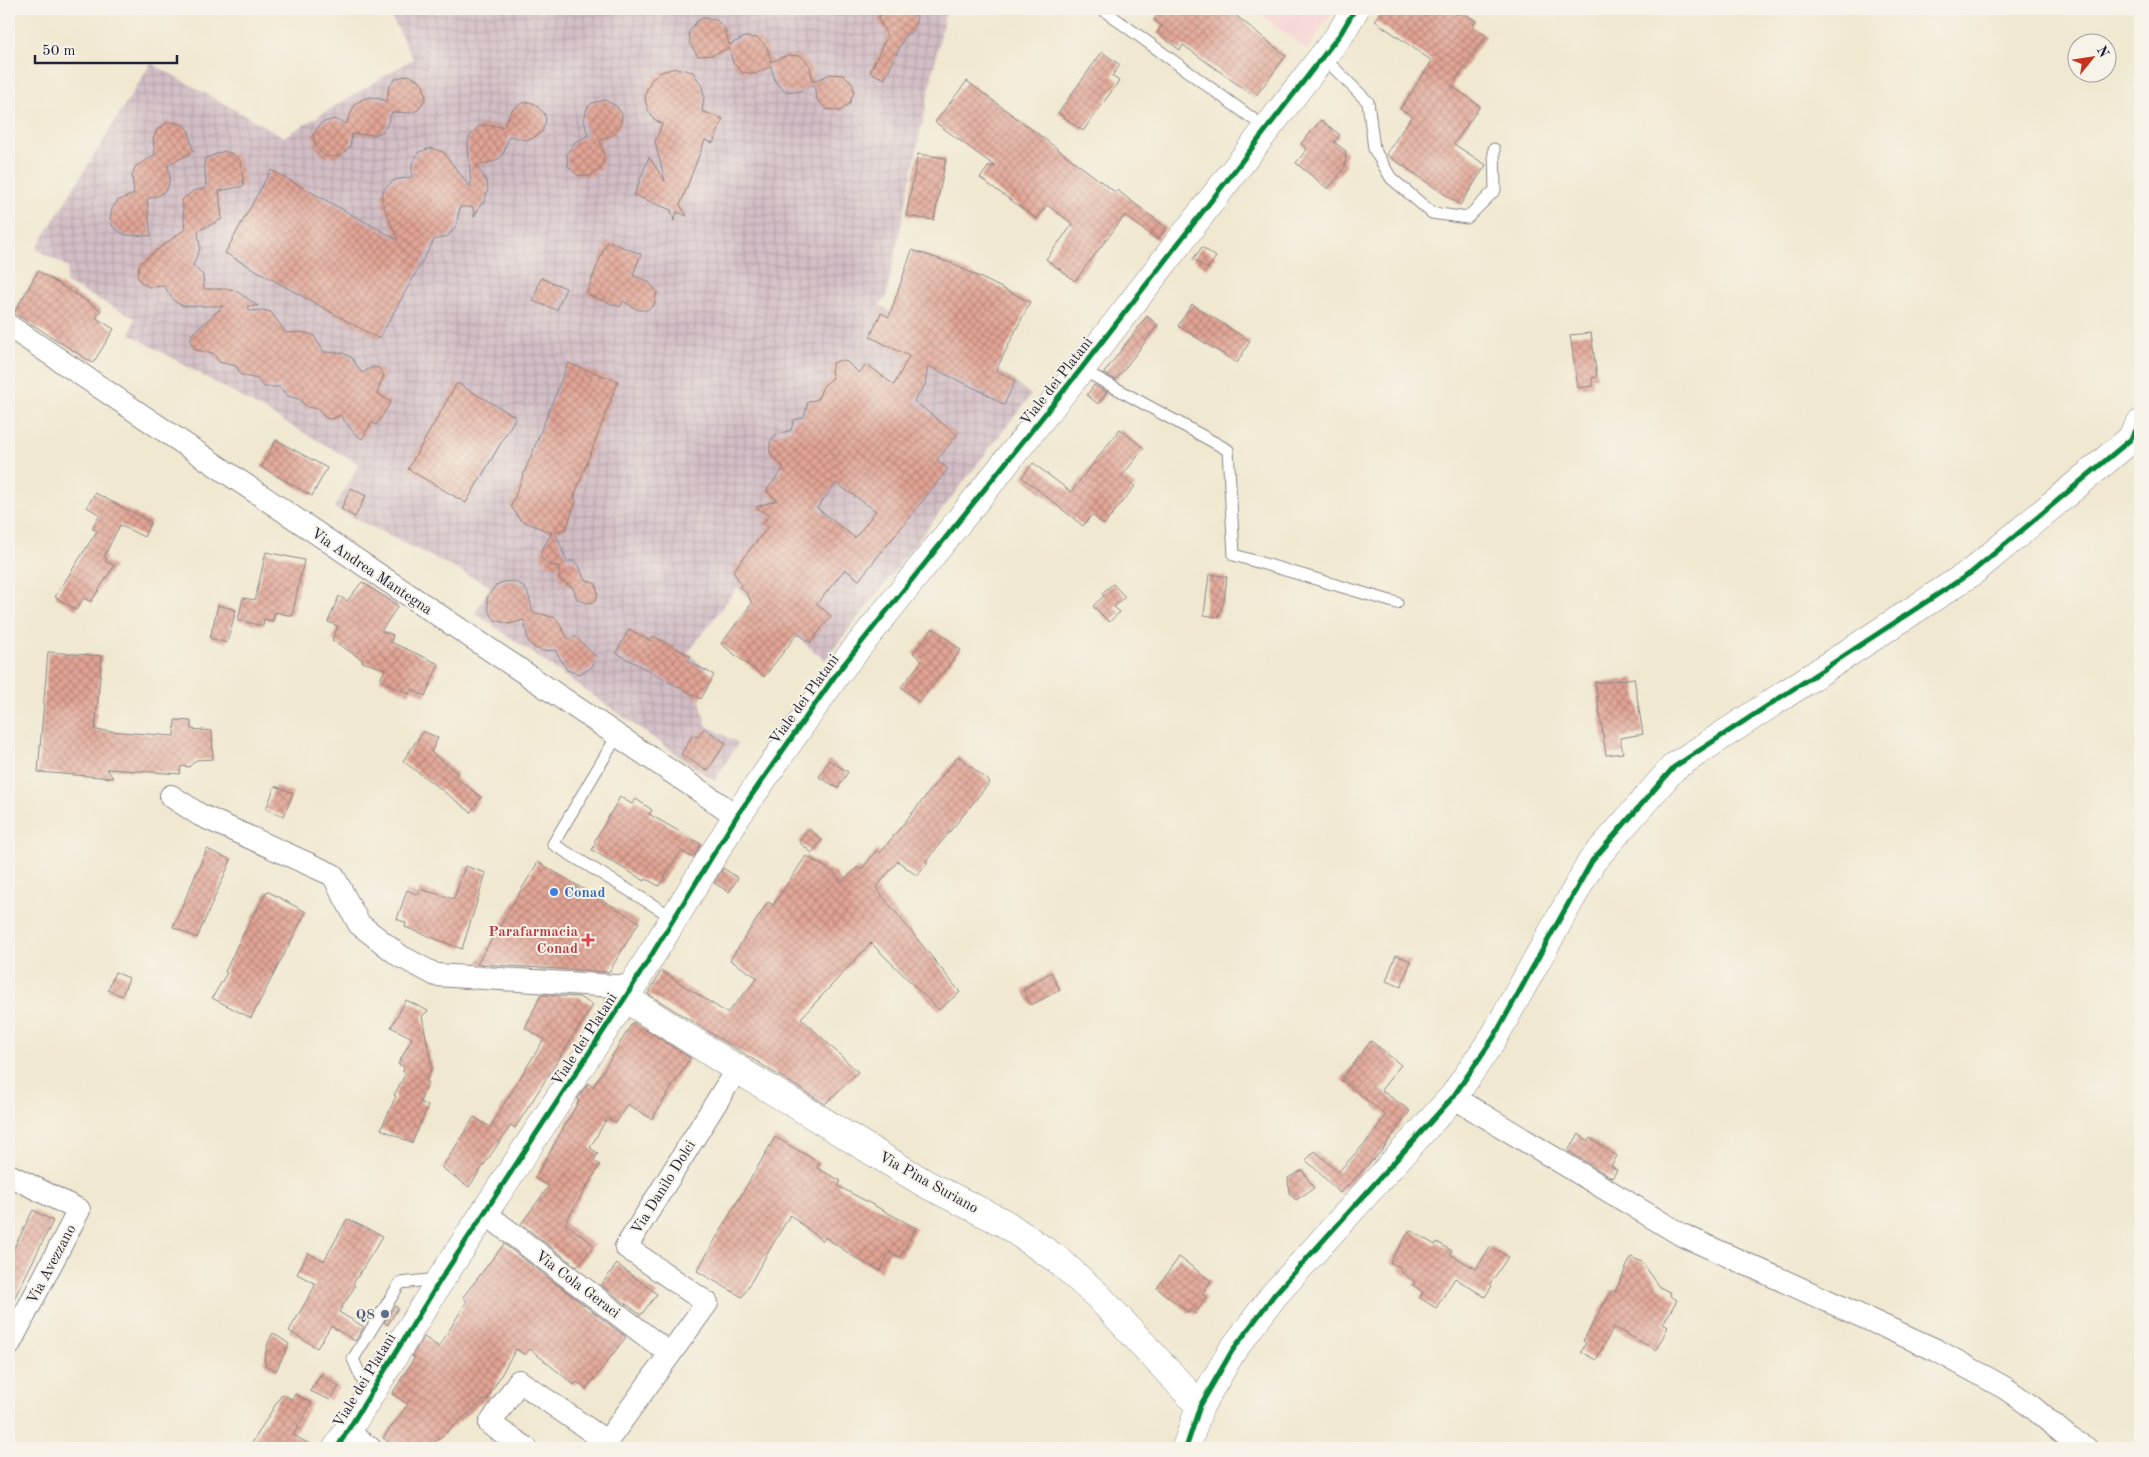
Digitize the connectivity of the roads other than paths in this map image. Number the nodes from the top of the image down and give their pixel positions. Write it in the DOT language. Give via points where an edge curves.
graph roads {
  1 [pos="1102,9"];
  2 [pos="1355,9"];
  3 [pos="1323,57"];
  4 [pos="1267,129"];
  5 [pos="1494,149"];
  6 [pos="9,326"];
  7 [pos="1082,369"];
  8 [pos="2140,424"];
  9 [pos="1397,603"];
  10 [pos="617,736"];
  11 [pos="170,796"];
  12 [pos="737,816"];
  13 [pos="674,918"];
  14 [pos="629,993"];
  15 [pos="737,1069"];
  16 [pos="1454,1097"];
  17 [pos="10,1179"];
  18 [pos="486,1214"];
  19 [pos="9,1345"];
  20 [pos="670,1354"];
  21 [pos="1200,1406"];
  22 [pos="342,1440"];
  23 [pos="605,1445"];
  24 [pos="370,1448"];
  25 [pos="526,1448"];
  26 [pos="1186,1448"];
  27 [pos="2086,1448"];
  1 -- 4 [label="lane"];
  2 -- 3 [label="street, Viale dei Platani"];
  3 -- 4 [label="street, Viale dei Platani"];
  3 -- 5 [label="lane" via="1368,102 1374,149 1391,178 1432,212 1467,218 1495,190"];
  4 -- 7 [label="street, Viale dei Platani"];
  6 -- 10 [label="street, Via Andrea Mantegna"];
  7 -- 9 [label="lane" via="1228,450 1234,555"];
  7 -- 12 [label="street, Viale dei Platani" via="837,673"];
  8 -- 16 [label="street" via="2130,440 1972,572 1674,767 1592,861 1494,1037"];
  10 -- 12 [label="street, Via Andrea Mantegna"];
  10 -- 13 [label="lane" via="552,844"];
  11 -- 14 [label="street" via="200,816 333,875 359,924 400,956 436,975"];
  12 -- 13 [label="street, Viale dei Platani"];
  13 -- 14 [label="street, Viale dei Platani"];
  14 -- 15 [label="street, Via Pina Suriano"];
  14 -- 18 [label="street, Viale dei Platani"];
  15 -- 20 [label="street, Via Danilo Dolci" via="626,1246 707,1302"];
  15 -- 21 [label="street, Via Pina Suriano" via="926,1184 1004,1223 1058,1260 1098,1296"];
  16 -- 21 [label="street" via="1274,1295 1232,1351"];
  16 -- 27 [label="street" via="1680,1234 1936,1350 1996,1383"];
  17 -- 19 [label="street, Via Avezzano" via="79,1210"];
  18 -- 20 [label="street, Via Cola Geraci"];
  18 -- 22 [label="street, Viale dei Platani" via="441,1279"];
  20 -- 23 [label="street, Via Danilo Dolci"];
  21 -- 26 [label="street"];
  22 -- 24 [label="street"];
  23 -- 25 [label="street" via="519,1382 490,1424"];
}
